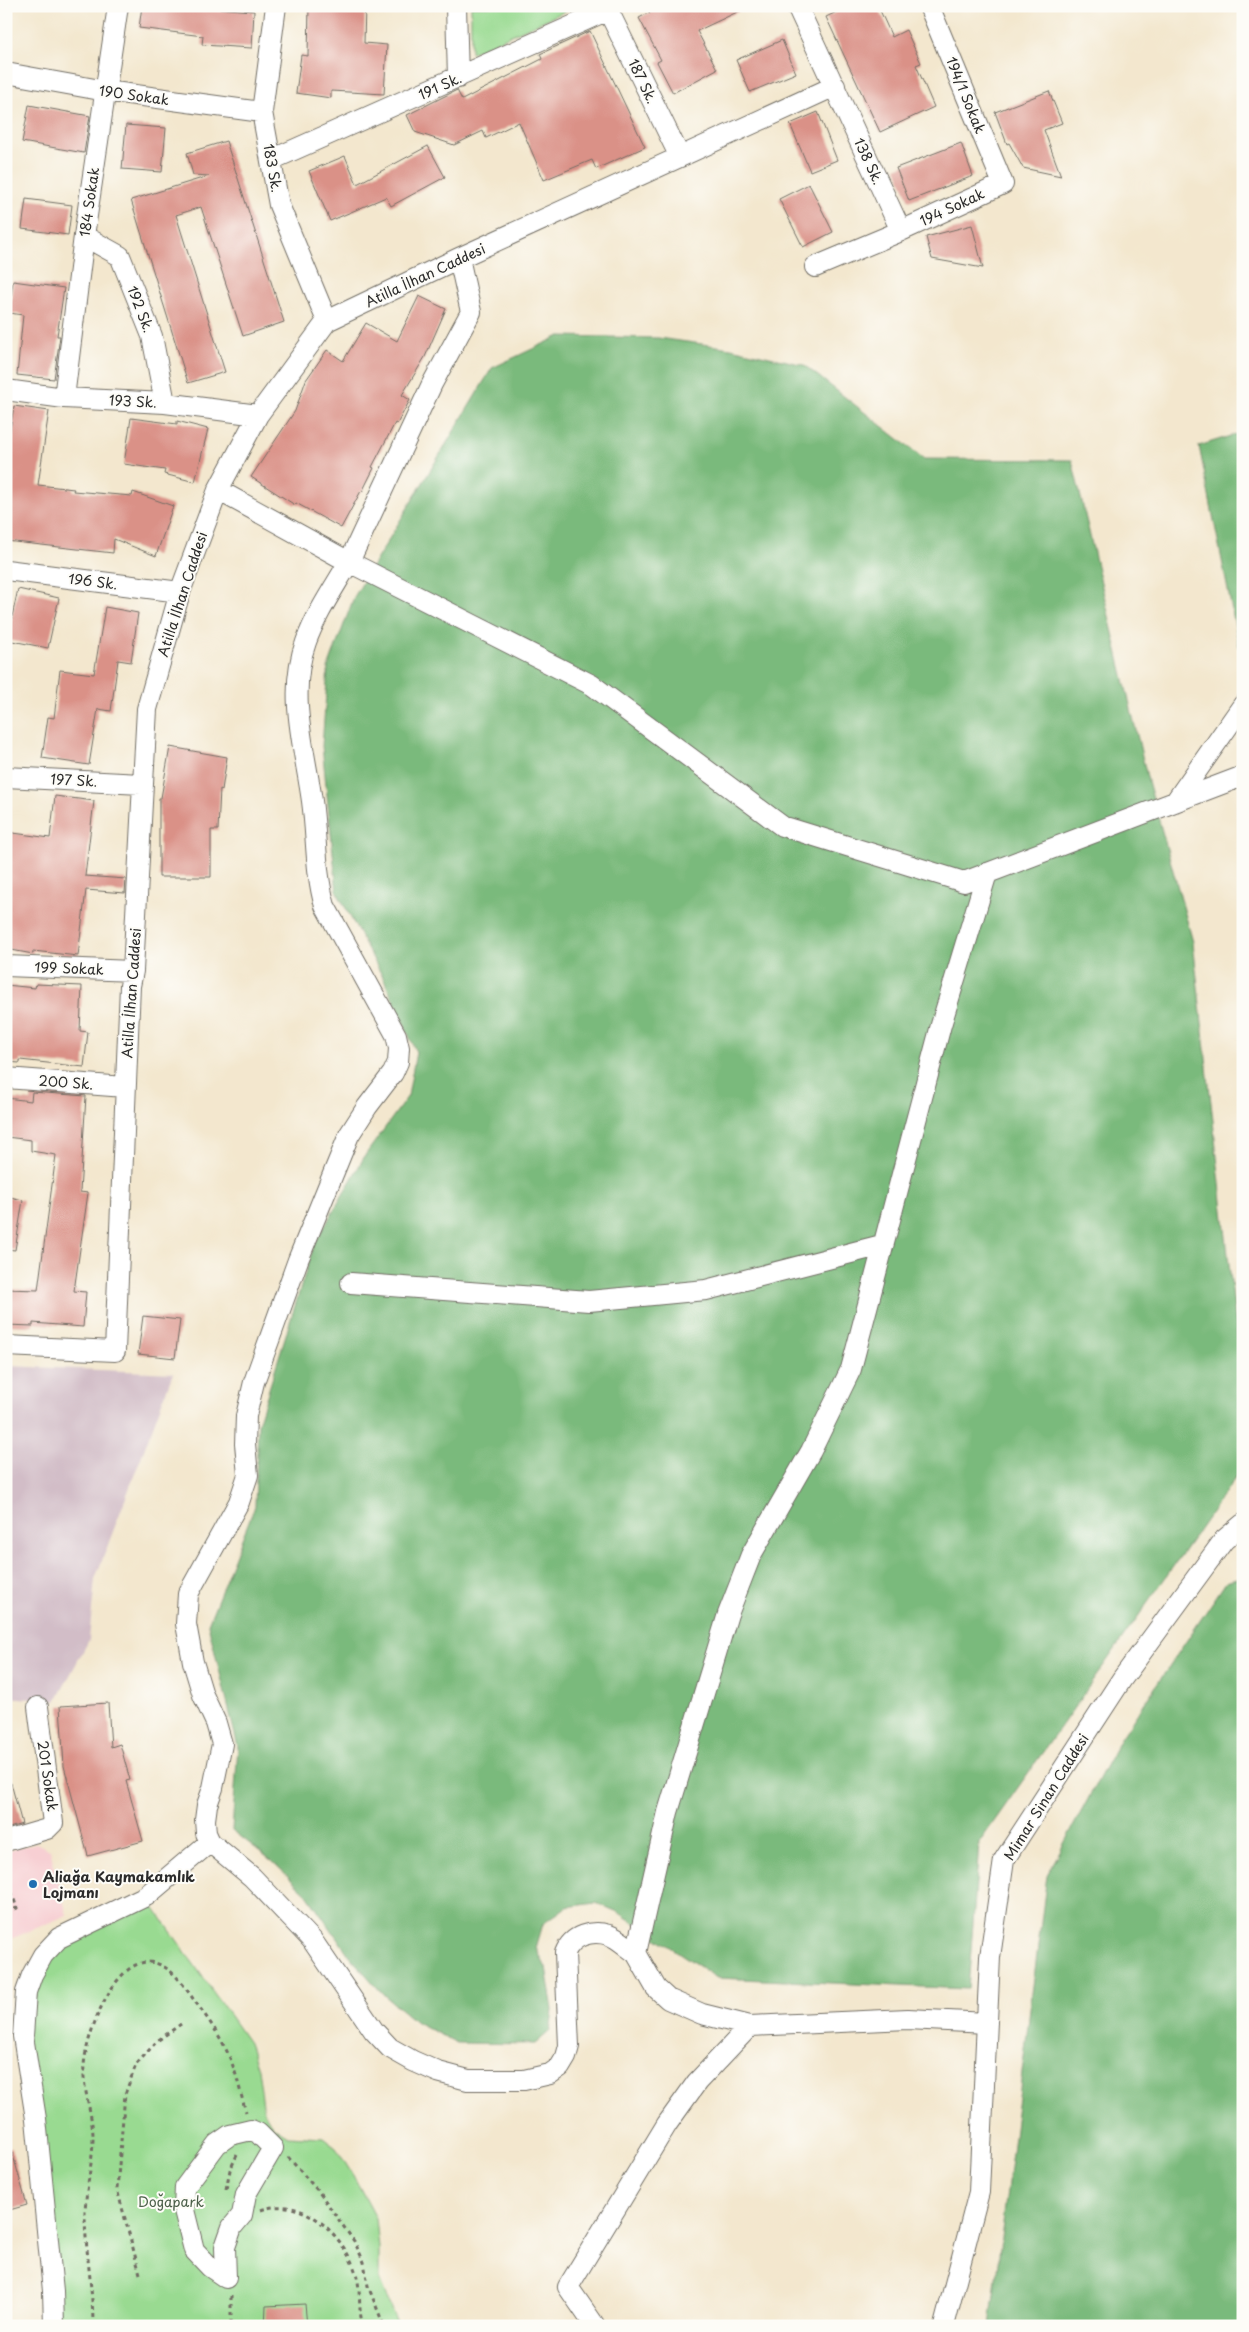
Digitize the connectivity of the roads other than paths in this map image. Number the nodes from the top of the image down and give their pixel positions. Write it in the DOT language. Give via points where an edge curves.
graph roads {
  1 [pos="118,6"];
  2 [pos="276,6"];
  3 [pos="456,6"];
  4 [pos="798,6"];
  5 [pos="930,6"];
  6 [pos="607,8"];
  7 [pos="6,73"];
  8 [pos="458,78"];
  9 [pos="835,86"];
  10 [pos="106,91"];
  11 [pos="262,112"];
  12 [pos="680,156"];
  13 [pos="271,160"];
  14 [pos="1003,184"];
  15 [pos="901,231"];
  16 [pos="84,236"];
  17 [pos="459,258"];
  18 [pos="815,267"];
  19 [pos="326,321"];
  20 [pos="6,390"];
  21 [pos="64,398"];
  22 [pos="165,403"];
  23 [pos="258,416"];
  24 [pos="218,490"];
  25 [pos="349,562"];
  26 [pos="6,570"];
  27 [pos="180,592"];
  28 [pos="1243,705"];
  29 [pos="1243,776"];
  30 [pos="6,777"];
  31 [pos="141,784"];
  32 [pos="1175,802"];
  33 [pos="987,873"];
  34 [pos="6,966"];
  35 [pos="133,971"];
  36 [pos="6,1078"];
  37 [pos="125,1087"];
  38 [pos="882,1245"];
  39 [pos="351,1283"];
  40 [pos="6,1346"];
  41 [pos="1243,1524"];
  42 [pos="38,1707"];
  43 [pos="6,1841"];
  44 [pos="210,1842"];
  45 [pos="636,1953"];
  46 [pos="987,2023"];
  47 [pos="750,2026"];
  48 [pos="229,2284"];
  49 [pos="54,2326"];
  50 [pos="595,2326"];
  51 [pos="944,2326"];
  1 -- 10 [label="street, 184 Sokak"];
  2 -- 11 [label="street, 183 Sk."];
  3 -- 8 [label="street"];
  4 -- 9 [label="street, 138 Sk."];
  5 -- 14 [label="street, 194/1 Sokak"];
  6 -- 8 [label="street, 191 Sk."];
  6 -- 12 [label="street, 187 Sk."];
  7 -- 10 [label="street, 190 Sokak"];
  8 -- 13 [label="street, 191 Sk."];
  9 -- 12 [label="street, Atilla İlhan Caddesi"];
  9 -- 15 [label="street, 138 Sk."];
  10 -- 11 [label="street, 190 Sokak"];
  10 -- 16 [label="street, 184 Sokak"];
  11 -- 13 [label="street, 183 Sk."];
  12 -- 17 [label="street, Atilla İlhan Caddesi"];
  13 -- 19 [label="street, 183 Sk." via="279,205"];
  14 -- 15 [label="street, 194 Sokak"];
  15 -- 18 [label="street"];
  16 -- 21 [label="street, 184 Sokak"];
  16 -- 22 [label="street, 192 Sk." via="120,256 152,336"];
  17 -- 19 [label="street, Atilla İlhan Caddesi"];
  17 -- 25 [label="street" via="471,312 432,384"];
  19 -- 23 [label="street, Atilla İlhan Caddesi"];
  20 -- 21 [label="street, 193 Sk."];
  21 -- 22 [label="street, 193 Sk."];
  22 -- 23 [label="street, 193 Sk."];
  23 -- 24 [label="street, Atilla İlhan Caddesi"];
  24 -- 25 [label="street"];
  24 -- 27 [label="street, Atilla İlhan Caddesi"];
  25 -- 33 [label="street" via="592,685 782,826 964,882"];
  25 -- 44 [label="street" via="305,645 299,682 301,739 313,807 318,880 325,906 396,1035 398,1062 350,1135 298,1260 254,1382 246,1416 248,1475 239,1502 188,1594 186,1624 193,1662 222,1744 205,1820"];
  26 -- 27 [label="street, 196 Sk."];
  27 -- 31 [label="street, Atilla İlhan Caddesi" via="147,709"];
  28 -- 32 [label="street"];
  29 -- 32 [label="street"];
  30 -- 31 [label="street, 197 Sk."];
  31 -- 35 [label="street, Atilla İlhan Caddesi"];
  32 -- 33 [label="street"];
  33 -- 38 [label="street" via="941,1025"];
  34 -- 35 [label="street, 199 Sokak"];
  35 -- 37 [label="street, Atilla İlhan Caddesi"];
  36 -- 37 [label="street, 200 Sk."];
  37 -- 40 [label="street, Atilla İlhan Caddesi" via="115,1350"];
  38 -- 39 [label="street" via="706,1290 589,1301"];
  38 -- 45 [label="street" via="851,1369 811,1451 751,1555 728,1614 668,1812"];
  41 -- 46 [label="street, Mimar Sinan Caddesi" via="1224,1540 1122,1679 1004,1860 990,1957"];
  42 -- 43 [label="street, 201 Sokak" via="53,1823 47,1829"];
  44 -- 45 [label="street" via="252,1877 312,1940 374,2031 390,2048 438,2072 468,2080 524,2080 550,2074 560,2067 569,2046 566,1953 569,1943 594,1933 610,1935"];
  44 -- 49 [label="street" via="146,1896 59,1938 43,1955 26,1992 23,2036 36,2119"];
  45 -- 47 [label="street" via="656,1988 668,1999 702,2014"];
  46 -- 47 [label="street" via="908,2018"];
  46 -- 51 [label="street, Mimar Sinan Caddesi" via="979,2192"];
  47 -- 50 [label="street" via="697,2082 667,2124 568,2287"];
  48 -- 48 [label="street" via="225,2247 232,2228 242,2215 246,2194 273,2148 251,2130 230,2135 217,2144 185,2187 184,2210 194,2250"];
}
